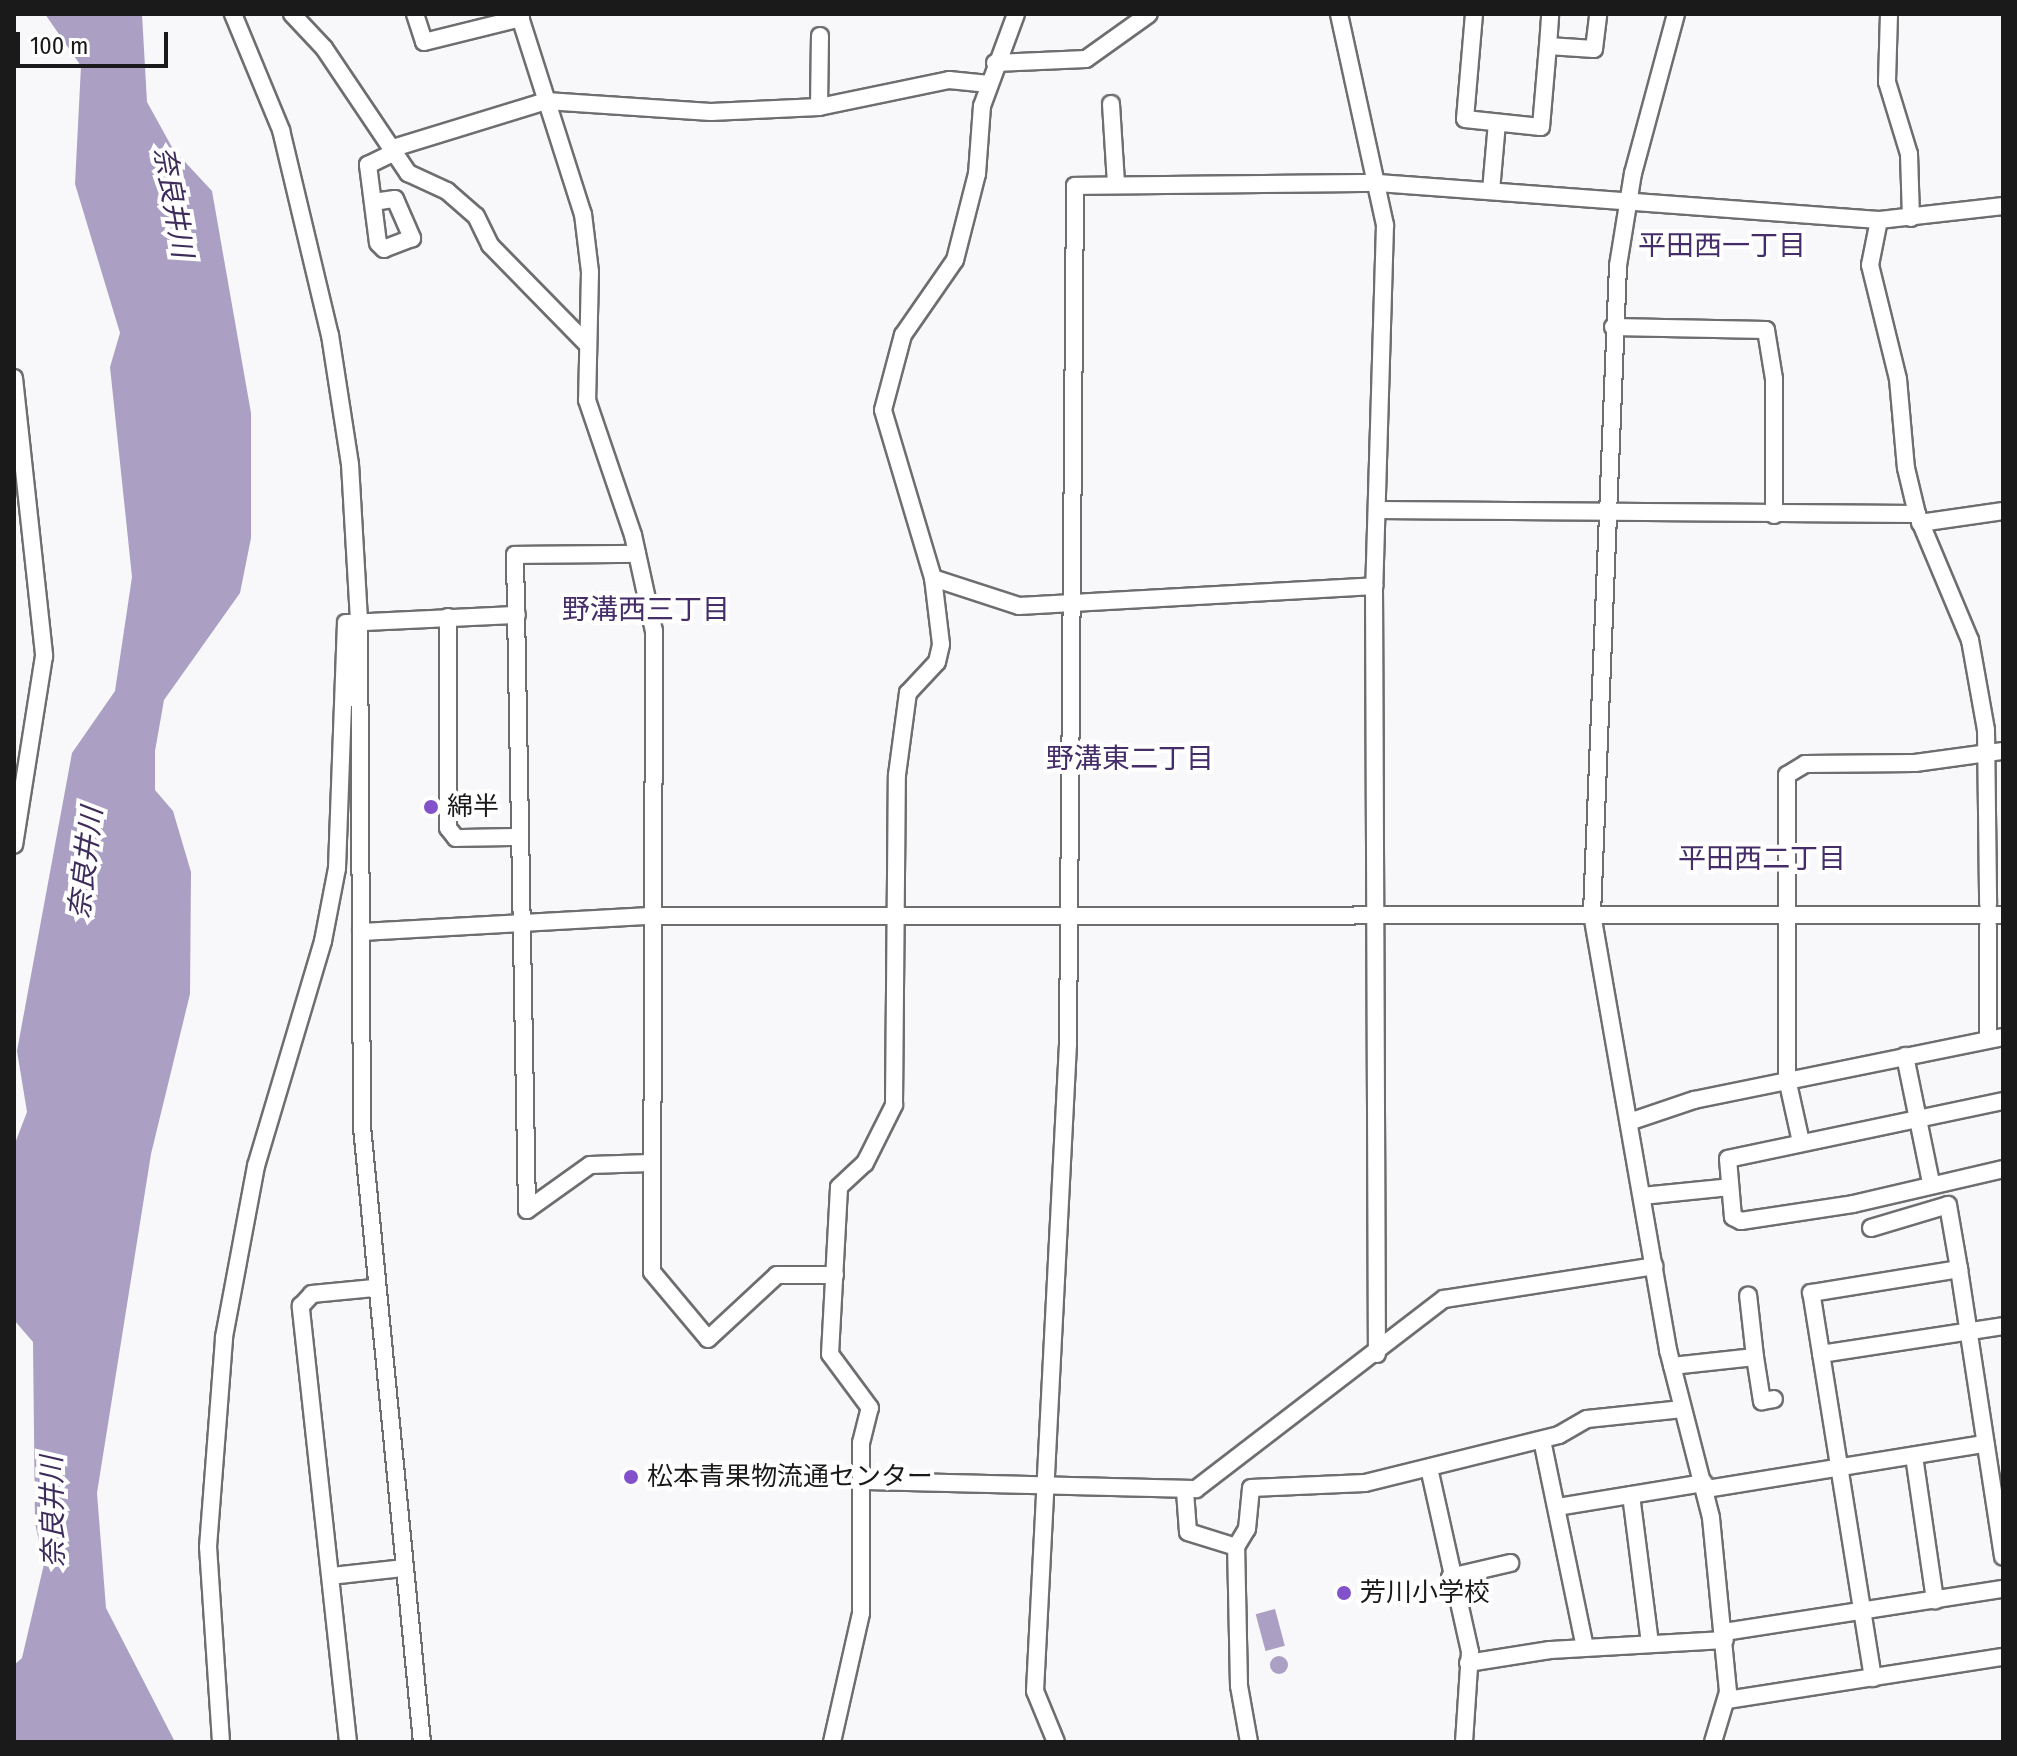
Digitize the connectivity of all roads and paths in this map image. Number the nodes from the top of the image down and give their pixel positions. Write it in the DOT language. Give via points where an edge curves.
graph roads {
  1 [pos="233,14"];
  2 [pos="292,14"];
  3 [pos="415,14"];
  4 [pos="1016,14"];
  5 [pos="1143,14"];
  6 [pos="1149,14"];
  7 [pos="1339,14"];
  8 [pos="1474,14"];
  9 [pos="1550,14"];
  10 [pos="1598,14"];
  11 [pos="1676,14"];
  12 [pos="1889,14"];
  13 [pos="520,16"];
  14 [pos="820,36"];
  15 [pos="1548,46"];
  16 [pos="995,63"];
  17 [pos="989,84"];
  18 [pos="546,101"];
  19 [pos="1111,104"];
  20 [pos="819,107"];
  21 [pos="1497,123"];
  22 [pos="392,151"];
  23 [pos="1378,183"];
  24 [pos="1116,184"];
  25 [pos="1491,191"];
  26 [pos="373,202"];
  27 [pos="1626,205"];
  28 [pos="2003,206"];
  29 [pos="1911,218"];
  30 [pos="1879,220"];
  31 [pos="1613,327"];
  32 [pos="586,343"];
  33 [pos="14,378"];
  34 [pos="1377,510"];
  35 [pos="2003,511"];
  36 [pos="1605,513"];
  37 [pos="1774,515"];
  38 [pos="1918,518"];
  39 [pos="637,554"];
  40 [pos="933,578"];
  41 [pos="1374,586"];
  42 [pos="1071,603"];
  43 [pos="517,615"];
  44 [pos="448,617"];
  45 [pos="359,619"];
  46 [pos="1995,752"];
  47 [pos="520,837"];
  48 [pos="14,845"];
  49 [pos="1988,904"];
  50 [pos="1786,913"];
  51 [pos="1592,914"];
  52 [pos="1375,915"];
  53 [pos="2003,915"];
  54 [pos="651,916"];
  55 [pos="898,916"];
  56 [pos="1070,916"];
  57 [pos="521,923"];
  58 [pos="1988,926"];
  59 [pos="361,932"];
  60 [pos="1996,1038"];
  61 [pos="1905,1056"];
  62 [pos="1787,1079"];
  63 [pos="2003,1101"];
  64 [pos="1919,1119"];
  65 [pos="1629,1122"];
  66 [pos="1801,1142"];
  67 [pos="650,1163"];
  68 [pos="2003,1169"];
  69 [pos="1931,1183"];
  70 [pos="1730,1187"];
  71 [pos="1642,1196"];
  72 [pos="1871,1228"];
  73 [pos="1654,1266"];
  74 [pos="1959,1269"];
  75 [pos="835,1275"];
  76 [pos="374,1288"];
  77 [pos="1748,1295"];
  78 [pos="2003,1326"];
  79 [pos="1968,1331"];
  80 [pos="1377,1354"];
  81 [pos="1821,1354"];
  82 [pos="1755,1357"];
  83 [pos="1672,1366"];
  84 [pos="1774,1399"];
  85 [pos="1682,1409"];
  86 [pos="1542,1440"];
  87 [pos="1985,1444"];
  88 [pos="1914,1456"];
  89 [pos="1840,1467"];
  90 [pos="1429,1468"];
  91 [pos="864,1481"];
  92 [pos="1042,1482"];
  93 [pos="1705,1486"];
  94 [pos="1185,1491"];
  95 [pos="1631,1495"];
  96 [pos="1557,1507"];
  97 [pos="1236,1547"];
  98 [pos="2003,1557"];
  99 [pos="1510,1563"];
  100 [pos="404,1568"];
  101 [pos="331,1576"];
  102 [pos="1450,1577"];
  103 [pos="2003,1589"];
  104 [pos="1935,1600"];
  105 [pos="1863,1611"];
  106 [pos="1725,1636"];
  107 [pos="1650,1644"];
  108 [pos="1585,1648"];
  109 [pos="2003,1657"];
  110 [pos="1468,1663"];
  111 [pos="1873,1678"];
  112 [pos="1727,1700"];
  113 [pos="221,1742"];
  114 [pos="348,1742"];
  115 [pos="422,1742"];
  116 [pos="832,1742"];
  117 [pos="1056,1742"];
  118 [pos="1249,1742"];
  119 [pos="1464,1742"];
  120 [pos="1713,1742"];
  1 -- 45 [label="street" via="281,130 330,335 350,464"];
  2 -- 22 [label="street" via="324,48"];
  3 -- 13 [label="street" via="424,42"];
  4 -- 16 [label="street"];
  5 -- 6 [label="street"];
  5 -- 16 [label="street" via="1086,59"];
  7 -- 23 [label="street"];
  8 -- 21 [label="street" via="1465,119"];
  9 -- 15 [label="street"];
  10 -- 15 [label="street" via="1594,49"];
  11 -- 27 [label="street"];
  12 -- 29 [label="street" via="1887,82 1909,154"];
  13 -- 18 [label="street"];
  14 -- 20 [label="street"];
  15 -- 21 [label="street" via="1541,127"];
  16 -- 17 [label="street"];
  17 -- 20 [label="street" via="949,80"];
  17 -- 40 [label="street" via="959,248 903,335 883,410"];
  18 -- 20 [label="street" via="663,113"];
  18 -- 22 [label="street"];
  18 -- 32 [label="street" via="589,243"];
  19 -- 24 [label="street"];
  21 -- 25 [label="street"];
  22 -- 26 [label="street" via="368,165"];
  22 -- 32 [label="street" via="408,173 447,191 476,216 490,245"];
  23 -- 24 [label="street"];
  23 -- 25 [label="street"];
  23 -- 34 [label="street" via="1385,225"];
  24 -- 42 [label="street" via="1084,182 1071,196"];
  25 -- 27 [label="street"];
  27 -- 30 [label="street"];
  27 -- 31 [label="street"];
  28 -- 29 [label="street"];
  29 -- 30 [label="street"];
  30 -- 38 [label="street" via="1870,265 1898,379"];
  31 -- 36 [label="street"];
  31 -- 37 [label="street" via="1766,330 1774,379"];
  32 -- 39 [label="street" via="587,400"];
  33 -- 48 [label="street" via="44,656"];
  34 -- 36 [label="street"];
  34 -- 41 [label="street"];
  35 -- 38 [label="street"];
  36 -- 37 [label="street"];
  36 -- 51 [label="street"];
  37 -- 38 [label="street"];
  38 -- 46 [label="street" via="1970,640"];
  39 -- 43 [label="street" via="515,555"];
  39 -- 54 [label="street" via="654,631"];
  40 -- 42 [label="street" via="1019,606"];
  40 -- 55 [label="street" via="941,644 937,662 908,693 897,775"];
  41 -- 42 [label="street"];
  41 -- 52 [label="street"];
  42 -- 56 [label="street"];
  43 -- 44 [label="street"];
  43 -- 47 [label="street"];
  44 -- 45 [label="street"];
  44 -- 47 [label="street" via="448,828 456,838"];
  45 -- 59 [label="street"];
  45 -- 113 [label="street" via="346,623 343,637 337,868 323,941 256,1166 224,1337 208,1547"];
  46 -- 49 [label="street"];
  46 -- 50 [label="street" via="1792,768"];
  47 -- 57 [label="street"];
  50 -- 51 [label="street"];
  50 -- 53 [label="street"];
  50 -- 62 [label="street"];
  51 -- 52 [label="street"];
  51 -- 65 [label="street"];
  52 -- 56 [label="street"];
  52 -- 80 [label="street"];
  54 -- 55 [label="street"];
  54 -- 57 [label="street"];
  54 -- 67 [label="street"];
  55 -- 56 [label="street"];
  55 -- 75 [label="street" via="894,1105 865,1163 839,1187"];
  56 -- 92 [label="street"];
  57 -- 59 [label="street"];
  57 -- 67 [label="street" via="527,1210 590,1165"];
  58 -- 60 [label="street"];
  59 -- 76 [label="street" via="362,1127"];
  60 -- 61 [label="street"];
  61 -- 62 [label="street"];
  61 -- 64 [label="street"];
  62 -- 65 [label="street"];
  62 -- 66 [label="street"];
  63 -- 64 [label="street"];
  64 -- 66 [label="street"];
  64 -- 69 [label="street"];
  65 -- 71 [label="street"];
  66 -- 70 [label="street" via="1728,1159"];
  67 -- 75 [label="street" via="656,1285 708,1339 777,1275"];
  68 -- 69 [label="street"];
  69 -- 70 [label="street" via="1853,1204 1741,1221 1733,1217"];
  70 -- 71 [label="street"];
  71 -- 73 [label="street"];
  72 -- 74 [label="street" via="1948,1205"];
  73 -- 80 [label="street" via="1465,1292 1420,1312"];
  73 -- 83 [label="street"];
  74 -- 79 [label="street"];
  74 -- 81 [label="street" via="1811,1293"];
  75 -- 91 [label="street" via="830,1354 870,1408 861,1443"];
  76 -- 100 [label="street"];
  76 -- 101 [label="street" via="312,1294 301,1306"];
  77 -- 82 [label="street"];
  78 -- 79 [label="street"];
  79 -- 81 [label="street"];
  79 -- 87 [label="street"];
  80 -- 94 [label="street" via="1246,1457"];
  81 -- 89 [label="street"];
  82 -- 83 [label="street"];
  82 -- 84 [label="street" via="1762,1401"];
  83 -- 85 [label="street"];
  85 -- 86 [label="street" via="1587,1419"];
  85 -- 93 [label="street"];
  86 -- 90 [label="street"];
  86 -- 96 [label="street"];
  87 -- 88 [label="street"];
  87 -- 98 [label="street"];
  88 -- 89 [label="street"];
  88 -- 104 [label="street"];
  89 -- 93 [label="street"];
  89 -- 105 [label="street"];
  90 -- 97 [label="street" via="1320,1489 1251,1488 1247,1529"];
  90 -- 102 [label="street"];
  91 -- 92 [label="street"];
  91 -- 116 [label="street" via="861,1613"];
  92 -- 94 [label="street"];
  92 -- 117 [label="street" via="1035,1691"];
  93 -- 95 [label="street"];
  93 -- 106 [label="street"];
  94 -- 97 [label="street" via="1188,1532"];
  95 -- 96 [label="street"];
  95 -- 107 [label="street"];
  96 -- 108 [label="street"];
  97 -- 118 [label="street" via="1239,1686"];
  99 -- 102 [label="street"];
  100 -- 101 [label="street"];
  100 -- 115 [label="street"];
  101 -- 114 [label="street"];
  102 -- 110 [label="street"];
  103 -- 104 [label="street"];
  104 -- 105 [label="street"];
  105 -- 106 [label="street"];
  105 -- 111 [label="street"];
  106 -- 107 [label="street"];
  106 -- 112 [label="street"];
  107 -- 108 [label="street"];
  108 -- 110 [label="street"];
  109 -- 111 [label="street"];
  110 -- 119 [label="street"];
  111 -- 112 [label="street"];
  112 -- 120 [label="street"];
}
